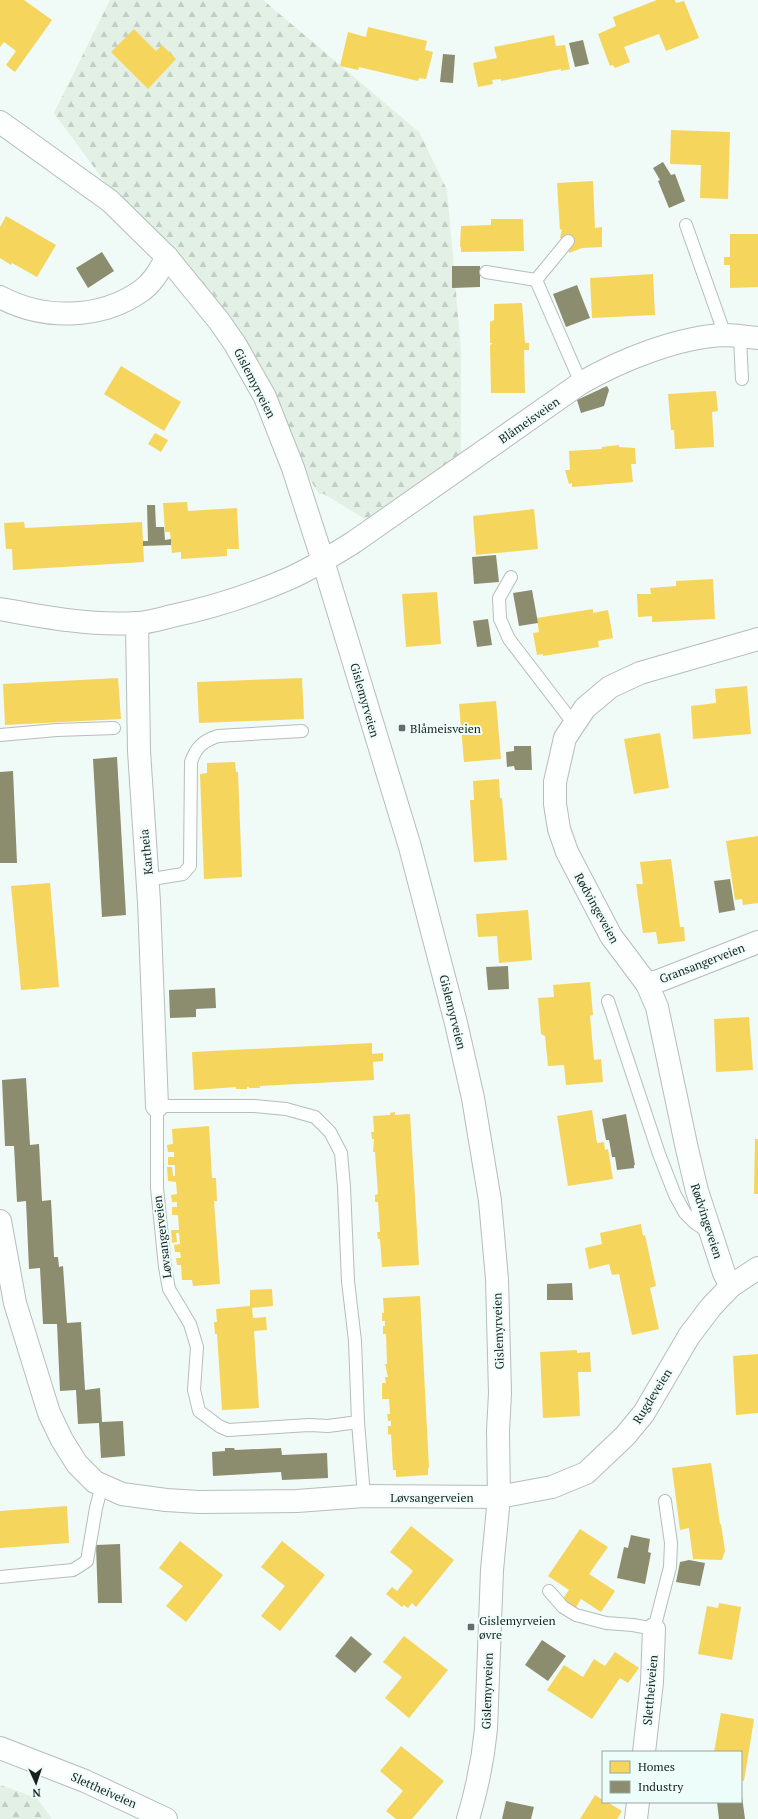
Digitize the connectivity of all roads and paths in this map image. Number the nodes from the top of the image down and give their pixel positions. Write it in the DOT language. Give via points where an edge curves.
graph roads {
  1 [pos="0,122"];
  2 [pos="686,225"];
  3 [pos="568,241"];
  4 [pos="167,257"];
  5 [pos="486,272"];
  6 [pos="536,280"];
  7 [pos="0,297"];
  8 [pos="741,337"];
  9 [pos="742,379"];
  10 [pos="581,383"];
  11 [pos="323,561"];
  12 [pos="511,577"];
  13 [pos="0,609"];
  14 [pos="137,623"];
  15 [pos="758,639"];
  16 [pos="574,724"];
  17 [pos="114,728"];
  18 [pos="302,731"];
  19 [pos="0,735"];
  20 [pos="146,880"];
  21 [pos="758,942"];
  22 [pos="647,984"];
  23 [pos="608,1001"];
  24 [pos="157,1106"];
  25 [pos="0,1221"];
  26 [pos="711,1234"];
  27 [pos="758,1268"];
  28 [pos="732,1286"];
  29 [pos="358,1422"];
  30 [pos="102,1485"];
  31 [pos="364,1496"];
  32 [pos="499,1497"];
  33 [pos="665,1501"];
  34 [pos="0,1577"];
  35 [pos="549,1591"];
  36 [pos="654,1629"];
  37 [pos="0,1748"];
  38 [pos="644,1751"];
  39 [pos="638,1803"];
  40 [pos="163,1818"];
  41 [pos="468,1819"];
  42 [pos="636,1819"];
  1 -- 4 [label="street, Gislemyrveien" via="110,201"];
  2 -- 8 [label="lane"];
  3 -- 6 [label="lane"];
  4 -- 7 [label="street" via="157,275 142,291 95,312 66,314 35,310"];
  4 -- 11 [label="street, Gislemyrveien" via="219,321 265,397 293,468"];
  5 -- 6 [label="lane"];
  6 -- 10 [label="lane"];
  8 -- 9 [label="lane"];
  8 -- 10 [label="street, Blåmeisveien" via="668,345 602,371"];
  10 -- 11 [label="street, Blåmeisveien" via="401,510"];
  11 -- 14 [label="street" via="288,579 240,597 193,612"];
  11 -- 32 [label="street, Gislemyrveien" via="410,846 473,1098 490,1201 497,1279"];
  12 -- 16 [label="lane" via="499,598 500,619 509,639"];
  13 -- 14 [label="street" via="64,619"];
  14 -- 20 [label="street, Kartheia" via="139,751"];
  15 -- 16 [label="street, Rødvingeveien" via="640,673 610,687 585,708"];
  16 -- 22 [label="street, Rødvingeveien" via="565,738 555,782 559,829 567,852 611,936"];
  17 -- 19 [label="lane"];
  18 -- 20 [label="lane, Kartheia" via="218,736 200,745 192,762 190,866 183,874"];
  20 -- 24 [label="street, Løvsangerveien"];
  21 -- 22 [label="street, Gransangerveien"];
  22 -- 26 [label="street, Rødvingeveien" via="657,1007 686,1149"];
  23 -- 26 [label="lane" via="675,1195 695,1223"];
  24 -- 29 [label="lane" via="254,1106 286,1109 314,1117 330,1132 341,1153 348,1281 355,1341"];
  24 -- 29 [label="lane, Løvsangerveien" via="157,1188 165,1267 169,1289 190,1324 197,1347 194,1390 199,1411 228,1430 328,1426"];
  25 -- 30 [label="street, Løvsangerveien" via="15,1303 49,1413 77,1464 95,1482"];
  26 -- 28 [label="street, Rødvingeveien" via="724,1273"];
  27 -- 28 [label="street, Rugdeveien"];
  28 -- 32 [label="street, Rugdeveien" via="689,1336 644,1413 606,1456 586,1472 552,1487"];
  29 -- 31 [label="lane"];
  30 -- 31 [label="street, Løvsangerveien" via="122,1494 199,1502 297,1501"];
  30 -- 34 [label="lane" via="87,1561 73,1570"];
  31 -- 32 [label="street, Løvsangerveien"];
  32 -- 41 [label="street, Gislemyrveien" via="492,1570 484,1755"];
  33 -- 36 [label="lane, Slettheiveien" via="671,1543 670,1567"];
  35 -- 36 [label="lane" via="563,1607 581,1617"];
  36 -- 38 [label="street, Slettheiveien" via="652,1682"];
  37 -- 40 [label="street, Slettheiveien" via="78,1778"];
  39 -- 42 [label="street"];
}
